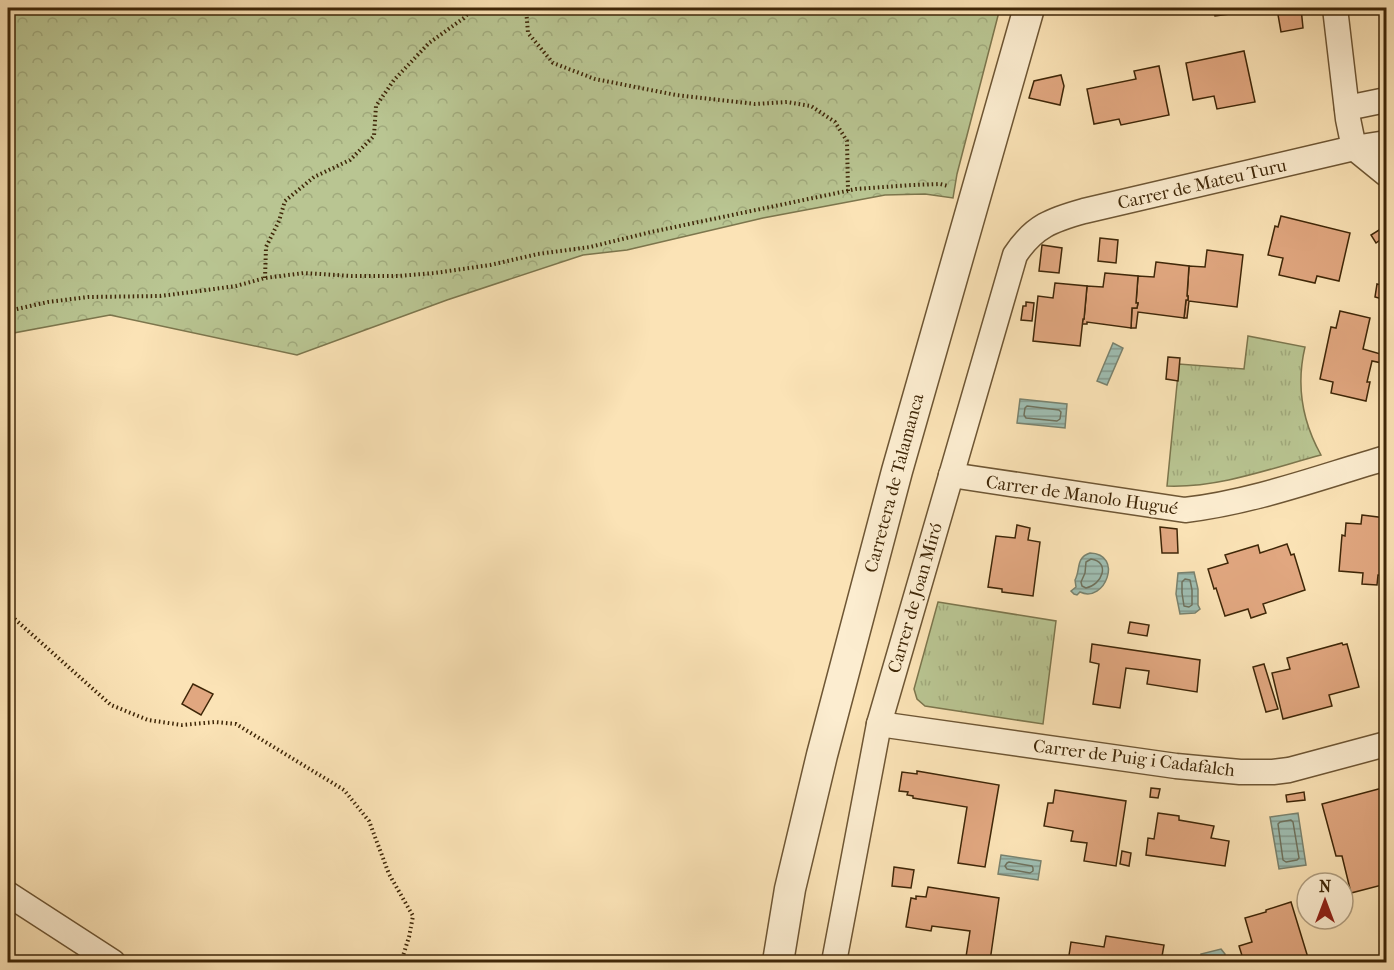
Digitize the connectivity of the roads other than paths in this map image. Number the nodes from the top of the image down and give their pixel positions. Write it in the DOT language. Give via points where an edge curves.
graph roads {
  1 [pos="1029,8"];
  2 [pos="1335,8"];
  3 [pos="1386,100"];
  4 [pos="1347,108"];
  5 [pos="1386,143"];
  6 [pos="1354,148"];
  7 [pos="1386,174"];
  8 [pos="1024,241"];
  9 [pos="1386,458"];
  10 [pos="951,475"];
  11 [pos="879,724"];
  12 [pos="1386,744"];
  13 [pos="8,894"];
  14 [pos="113,963"];
  15 [pos="778,963"];
  16 [pos="834,963"];
  1 -- 15 [label="street, Carretera de Talamanca" via="897,471 822,755 790,889"];
  2 -- 4 [label="street"];
  3 -- 4 [label="street"];
  4 -- 6 [label="street"];
  5 -- 6 [label="street, Carrer de Mateu Turu"];
  6 -- 7 [label="street"];
  6 -- 8 [label="street, Carrer de Mateu Turu" via="1084,211 1054,220"];
  8 -- 10 [label="street, Carrer de Joan Miró" via="1015,255"];
  9 -- 10 [label="street, Carrer de Manolo Hugué" via="1243,499 1185,510"];
  10 -- 11 [label="street, Carrer de Joan Miró"];
  11 -- 12 [label="street, Carrer de Puig i Cadafalch" via="1240,772 1289,770"];
  11 -- 16 [label="street, Carrer de Joan Miró"];
  13 -- 14 [label="street"];
}
